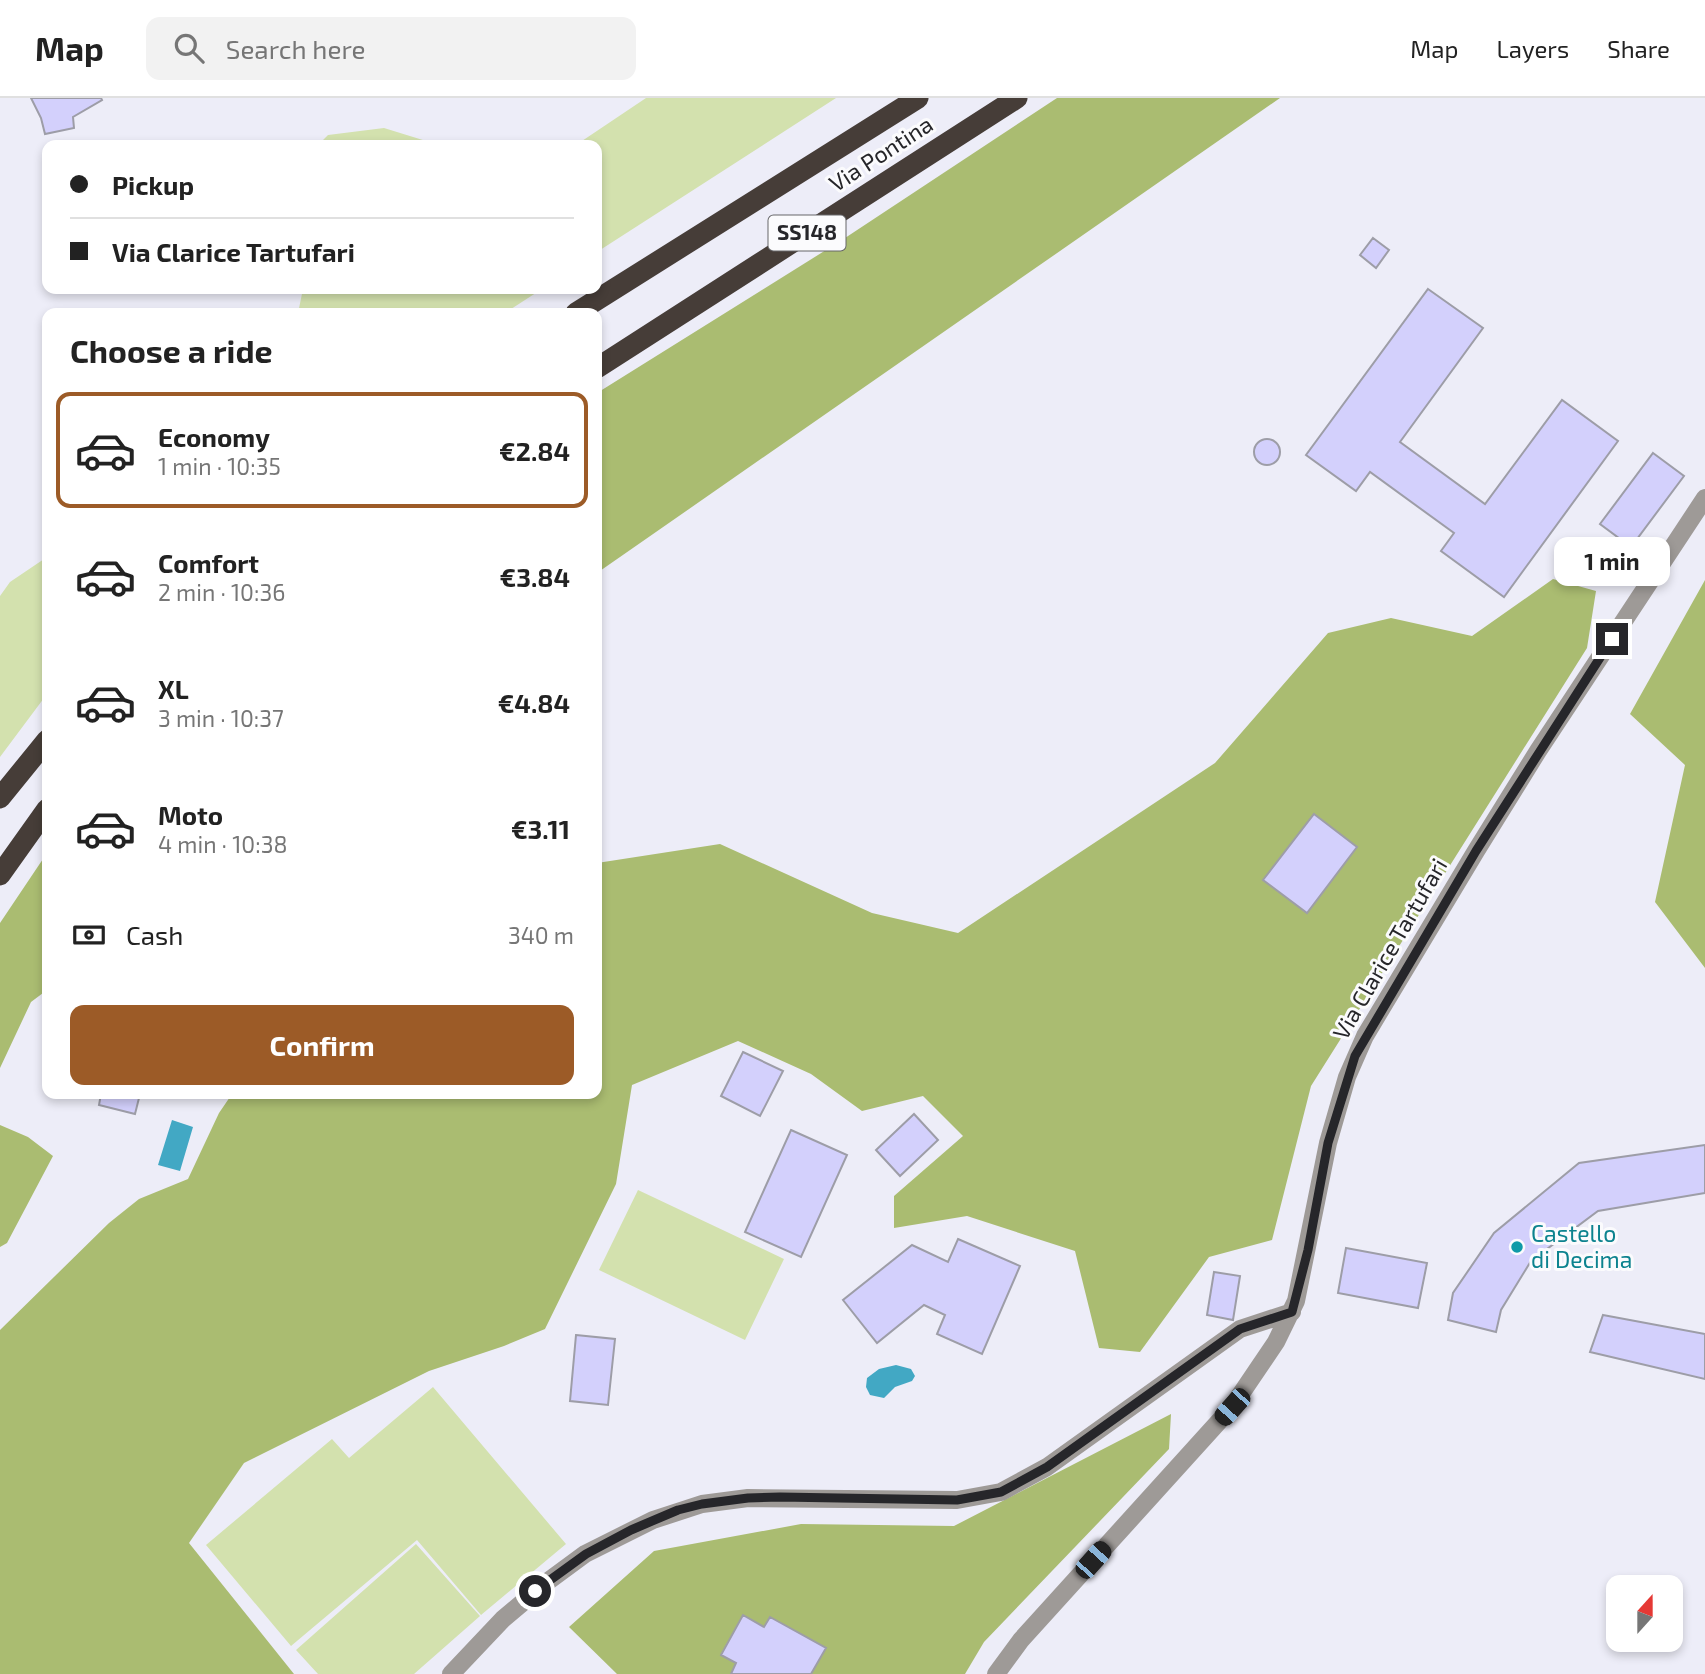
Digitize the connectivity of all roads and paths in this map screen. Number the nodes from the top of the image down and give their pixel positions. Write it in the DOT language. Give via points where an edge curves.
graph roads {
  1 [pos="918,98"];
  2 [pos="1017,98"];
  3 [pos="584,308"];
  4 [pos="602,365"];
  5 [pos="1705,498"];
  6 [pos="42,746"];
  7 [pos="0,798"];
  8 [pos="42,816"];
  9 [pos="0,875"];
  10 [pos="1292,1312"];
  11 [pos="451,1674"];
  12 [pos="996,1674"];
  1 -- 3 [label="highway, Via Pontina / SS148"];
  2 -- 4 [label="highway, Via Pontina / SS148"];
  5 -- 10 [label="street, Via Clarice Tartufari" via="1524,773 1360,1046 1328,1143"];
  6 -- 7 [label="highway"];
  8 -- 9 [label="highway"];
  10 -- 11 [label="street" via="1240,1329 1047,1467 1001,1492 945,1500 748,1498 702,1504 653,1520 586,1554 539,1588"];
  10 -- 12 [label="street, Via Clarice Tartufari" via="1232,1407 1021,1640"];
}
